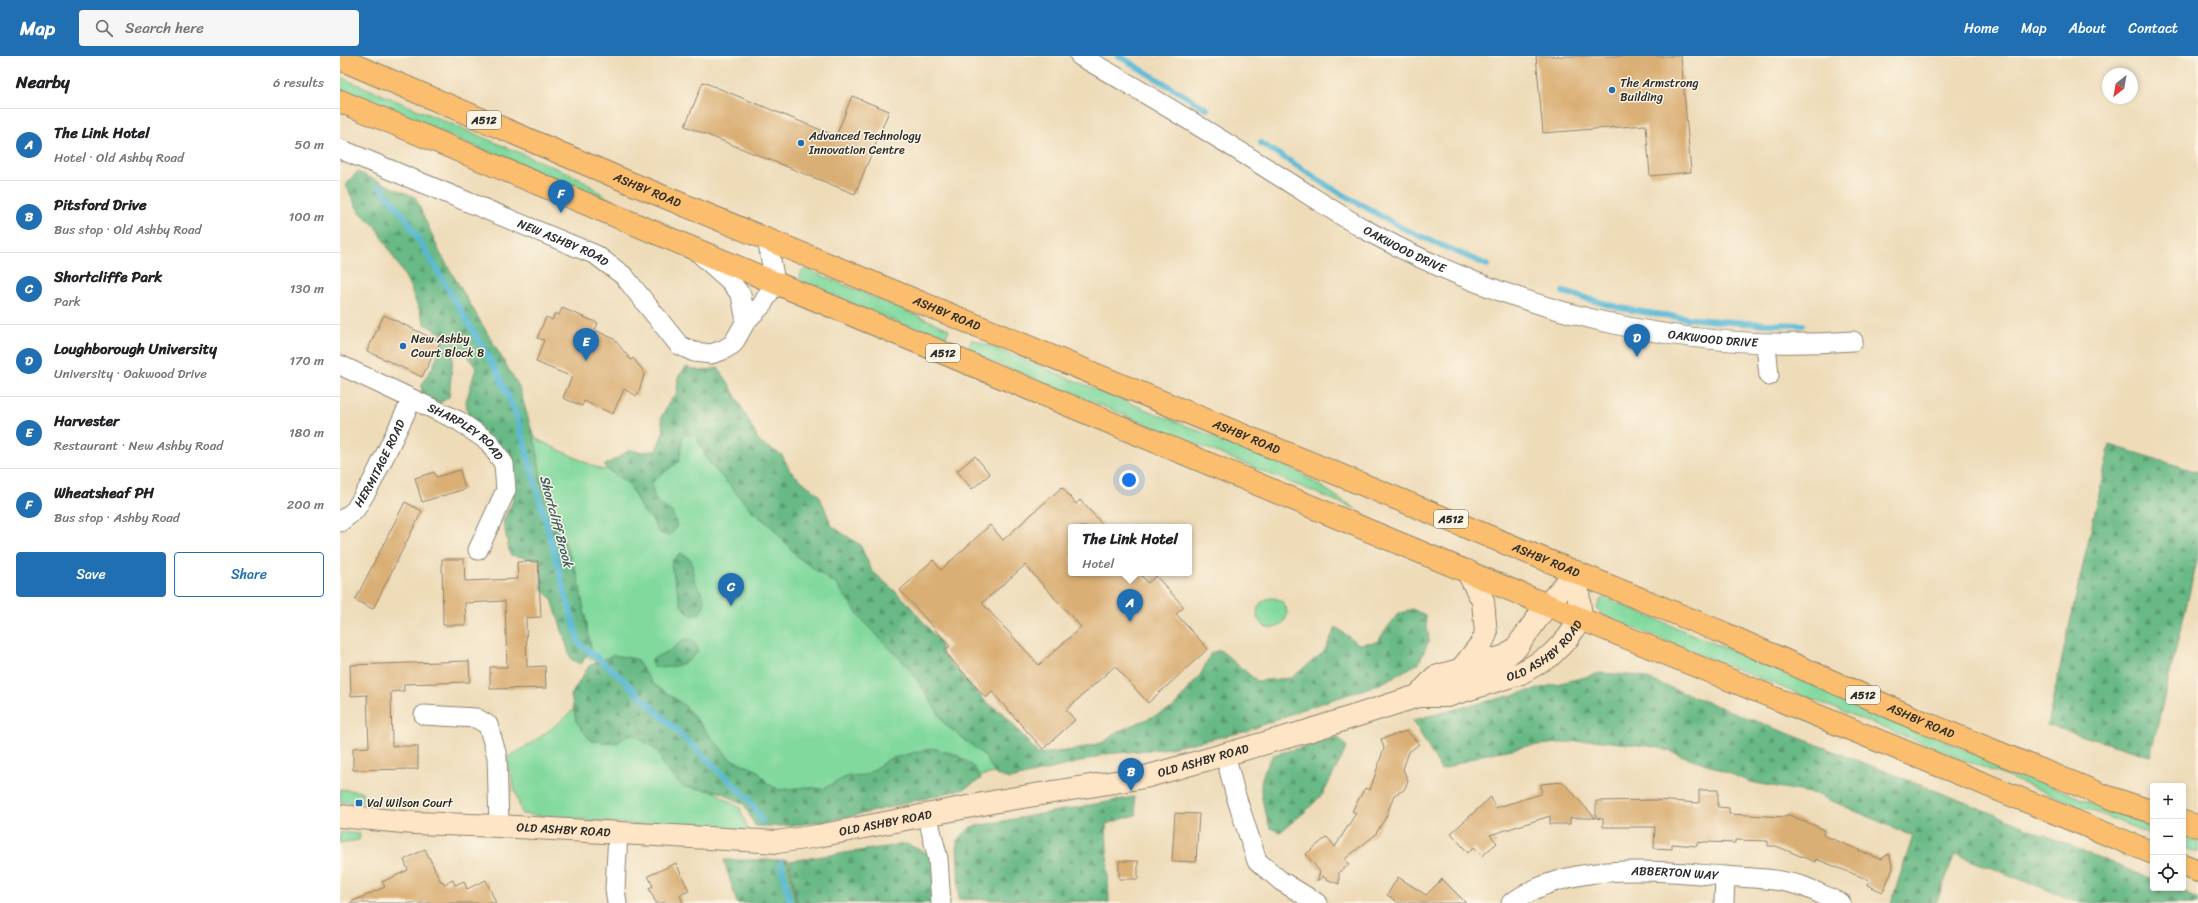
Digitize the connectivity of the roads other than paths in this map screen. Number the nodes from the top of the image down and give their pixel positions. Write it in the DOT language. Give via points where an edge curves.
graph roads {
  1 [pos="1080,56"];
  2 [pos="340,59"];
  3 [pos="340,101"];
  4 [pos="340,149"];
  5 [pos="767,239"];
  6 [pos="693,248"];
  7 [pos="775,282"];
  8 [pos="746,321"];
  9 [pos="1854,341"];
  10 [pos="1766,344"];
  11 [pos="340,365"];
  12 [pos="1769,376"];
  13 [pos="412,399"];
  14 [pos="340,522"];
  15 [pos="478,550"];
  16 [pos="1466,571"];
  17 [pos="1576,572"];
  18 [pos="1546,604"];
  19 [pos="1581,619"];
  20 [pos="1462,668"];
  21 [pos="1418,696"];
  22 [pos="424,716"];
  23 [pos="1225,754"];
  24 [pos="2150,811"];
  25 [pos="927,814"];
  26 [pos="340,816"];
  27 [pos="2186,823"];
  28 [pos="499,826"];
  29 [pos="2198,826"];
  30 [pos="618,833"];
  31 [pos="2150,852"];
  32 [pos="2186,866"];
  33 [pos="2198,871"];
  34 [pos="1725,876"];
  35 [pos="617,903"];
  36 [pos="941,903"];
  37 [pos="1317,903"];
  38 [pos="1511,903"];
  39 [pos="1724,903"];
  40 [pos="1841,903"];
  1 -- 10 [label="street, OAKWOOD DRIVE" via="1122,79 1365,229 1432,263 1518,299 1599,322 1678,336"];
  2 -- 5 [label="main road, ASHBY ROAD / A512"];
  3 -- 6 [label="main road, A512"];
  4 -- 8 [label="street, NEW ASHBY ROAD" via="596,255 624,276 679,345 694,352 711,354 722,350 732,344"];
  5 -- 7 [label="street"];
  5 -- 17 [label="main road, ASHBY ROAD / A512"];
  6 -- 7 [label="main road, A512"];
  6 -- 8 [label="street" via="730,281 741,295"];
  7 -- 8 [label="street, NEW ASHBY ROAD" via="762,305"];
  7 -- 16 [label="main road, A512"];
  9 -- 10 [label="street, OAKWOOD DRIVE"];
  10 -- 12 [label="street, OAKWOOD DRIVE"];
  11 -- 13 [label="street, SHARPLEY ROAD"];
  13 -- 14 [label="street, HERMITAGE ROAD" via="372,482 355,510"];
  13 -- 15 [label="street, SHARPLEY ROAD" via="459,421 489,442 504,464 506,490"];
  16 -- 18 [label="main road, A512"];
  16 -- 20 [label="street" via="1483,601 1486,634"];
  17 -- 18 [label="street, OLD ASHBY ROAD"];
  17 -- 19 [label="street, OLD ASHBY ROAD"];
  17 -- 24 [label="main road, ASHBY ROAD / A512" via="1721,632 1923,722 2108,797"];
  18 -- 19 [label="main road, A512"];
  18 -- 20 [label="street, OLD ASHBY ROAD" via="1516,648 1506,656"];
  19 -- 21 [label="street, OLD ASHBY ROAD" via="1567,639 1550,656 1521,673 1447,696"];
  19 -- 31 [label="main road, A512"];
  20 -- 21 [label="street, OLD ASHBY ROAD" via="1435,677"];
  21 -- 23 [label="street, OLD ASHBY ROAD"];
  22 -- 28 [label="street" via="476,718 488,725 497,756"];
  23 -- 25 [label="street, OLD ASHBY ROAD" via="1145,777"];
  23 -- 37 [label="street" via="1257,860 1281,881"];
  25 -- 30 [label="street, OLD ASHBY ROAD" via="776,842"];
  25 -- 36 [label="street" via="938,860"];
  26 -- 28 [label="street, OLD ASHBY ROAD" via="414,823"];
  27 -- 29 [label="main road"];
  28 -- 30 [label="street, OLD ASHBY ROAD"];
  30 -- 35 [label="street" via="615,889"];
  32 -- 33 [label="main road"];
  34 -- 38 [label="street, ABBERTON WAY" via="1671,871 1618,872 1568,877 1522,895"];
  34 -- 39 [label="street"];
  34 -- 40 [label="street, ABBERTON WAY" via="1757,877 1804,887"];
}
